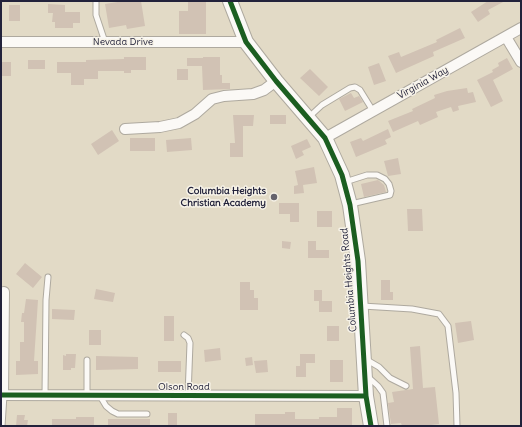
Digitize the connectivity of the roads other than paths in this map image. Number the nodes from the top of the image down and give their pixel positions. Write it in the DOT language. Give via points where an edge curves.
graph roads {
  1 [pos="96,1"];
  2 [pos="230,1"];
  3 [pos="521,28"];
  4 [pos="506,37"];
  5 [pos="1,42"];
  6 [pos="105,42"];
  7 [pos="246,42"];
  8 [pos="521,62"];
  9 [pos="276,81"];
  10 [pos="373,111"];
  11 [pos="308,118"];
  12 [pos="125,130"];
  13 [pos="325,138"];
  14 [pos="343,182"];
  15 [pos="350,205"];
  16 [pos="48,276"];
  17 [pos="4,292"];
  18 [pos="361,306"];
  19 [pos="184,335"];
  20 [pos="364,358"];
  21 [pos="87,360"];
  22 [pos="365,374"];
  23 [pos="406,386"];
  24 [pos="3,395"];
  25 [pos="46,395"];
  26 [pos="87,395"];
  27 [pos="100,396"];
  28 [pos="188,396"];
  29 [pos="366,396"];
  30 [pos="147,414"];
  31 [pos="2,426"];
  32 [pos="371,426"];
  33 [pos="387,426"];
  34 [pos="457,426"];
  1 -- 6 [label="lane" via="96,15"];
  2 -- 7 [label="street, Columbia Heights Road"];
  3 -- 4 [label="street, Virginia Way"];
  4 -- 8 [label="street"];
  4 -- 10 [label="street, Virginia Way"];
  5 -- 6 [label="street, Nevada Drive"];
  6 -- 7 [label="street, Nevada Drive"];
  7 -- 9 [label="street, Columbia Heights Road"];
  9 -- 11 [label="street, Columbia Heights Road"];
  9 -- 12 [label="street" via="253,94 224,96 212,100 179,123"];
  10 -- 11 [label="lane" via="356,87 322,105"];
  10 -- 13 [label="street, Virginia Way"];
  11 -- 13 [label="street, Columbia Heights Road"];
  13 -- 14 [label="street, Columbia Heights Road"];
  14 -- 15 [label="street, Columbia Heights Road"];
  14 -- 15 [label="lane" via="367,175 377,175 385,178 389,184 390,195"];
  15 -- 18 [label="street, Columbia Heights Road"];
  16 -- 25 [label="lane"];
  17 -- 24 [label="street"];
  18 -- 20 [label="street, Columbia Heights Road"];
  18 -- 34 [label="lane" via="412,309 439,314 448,326"];
  19 -- 28 [label="lane" via="190,343"];
  20 -- 22 [label="street, Columbia Heights Road"];
  20 -- 23 [label="lane" via="390,378"];
  21 -- 26 [label="lane"];
  22 -- 29 [label="street, Columbia Heights Road"];
  22 -- 33 [label="lane" via="383,393"];
  24 -- 25 [label="street, Olson Road"];
  24 -- 31 [label="lane"];
  25 -- 26 [label="street, Olson Road"];
  26 -- 27 [label="street, Olson Road"];
  27 -- 28 [label="street, Olson Road"];
  27 -- 30 [label="lane" via="106,406 118,414"];
  28 -- 29 [label="street, Olson Road"];
  29 -- 32 [label="street, Columbia Heights Road"];
}
